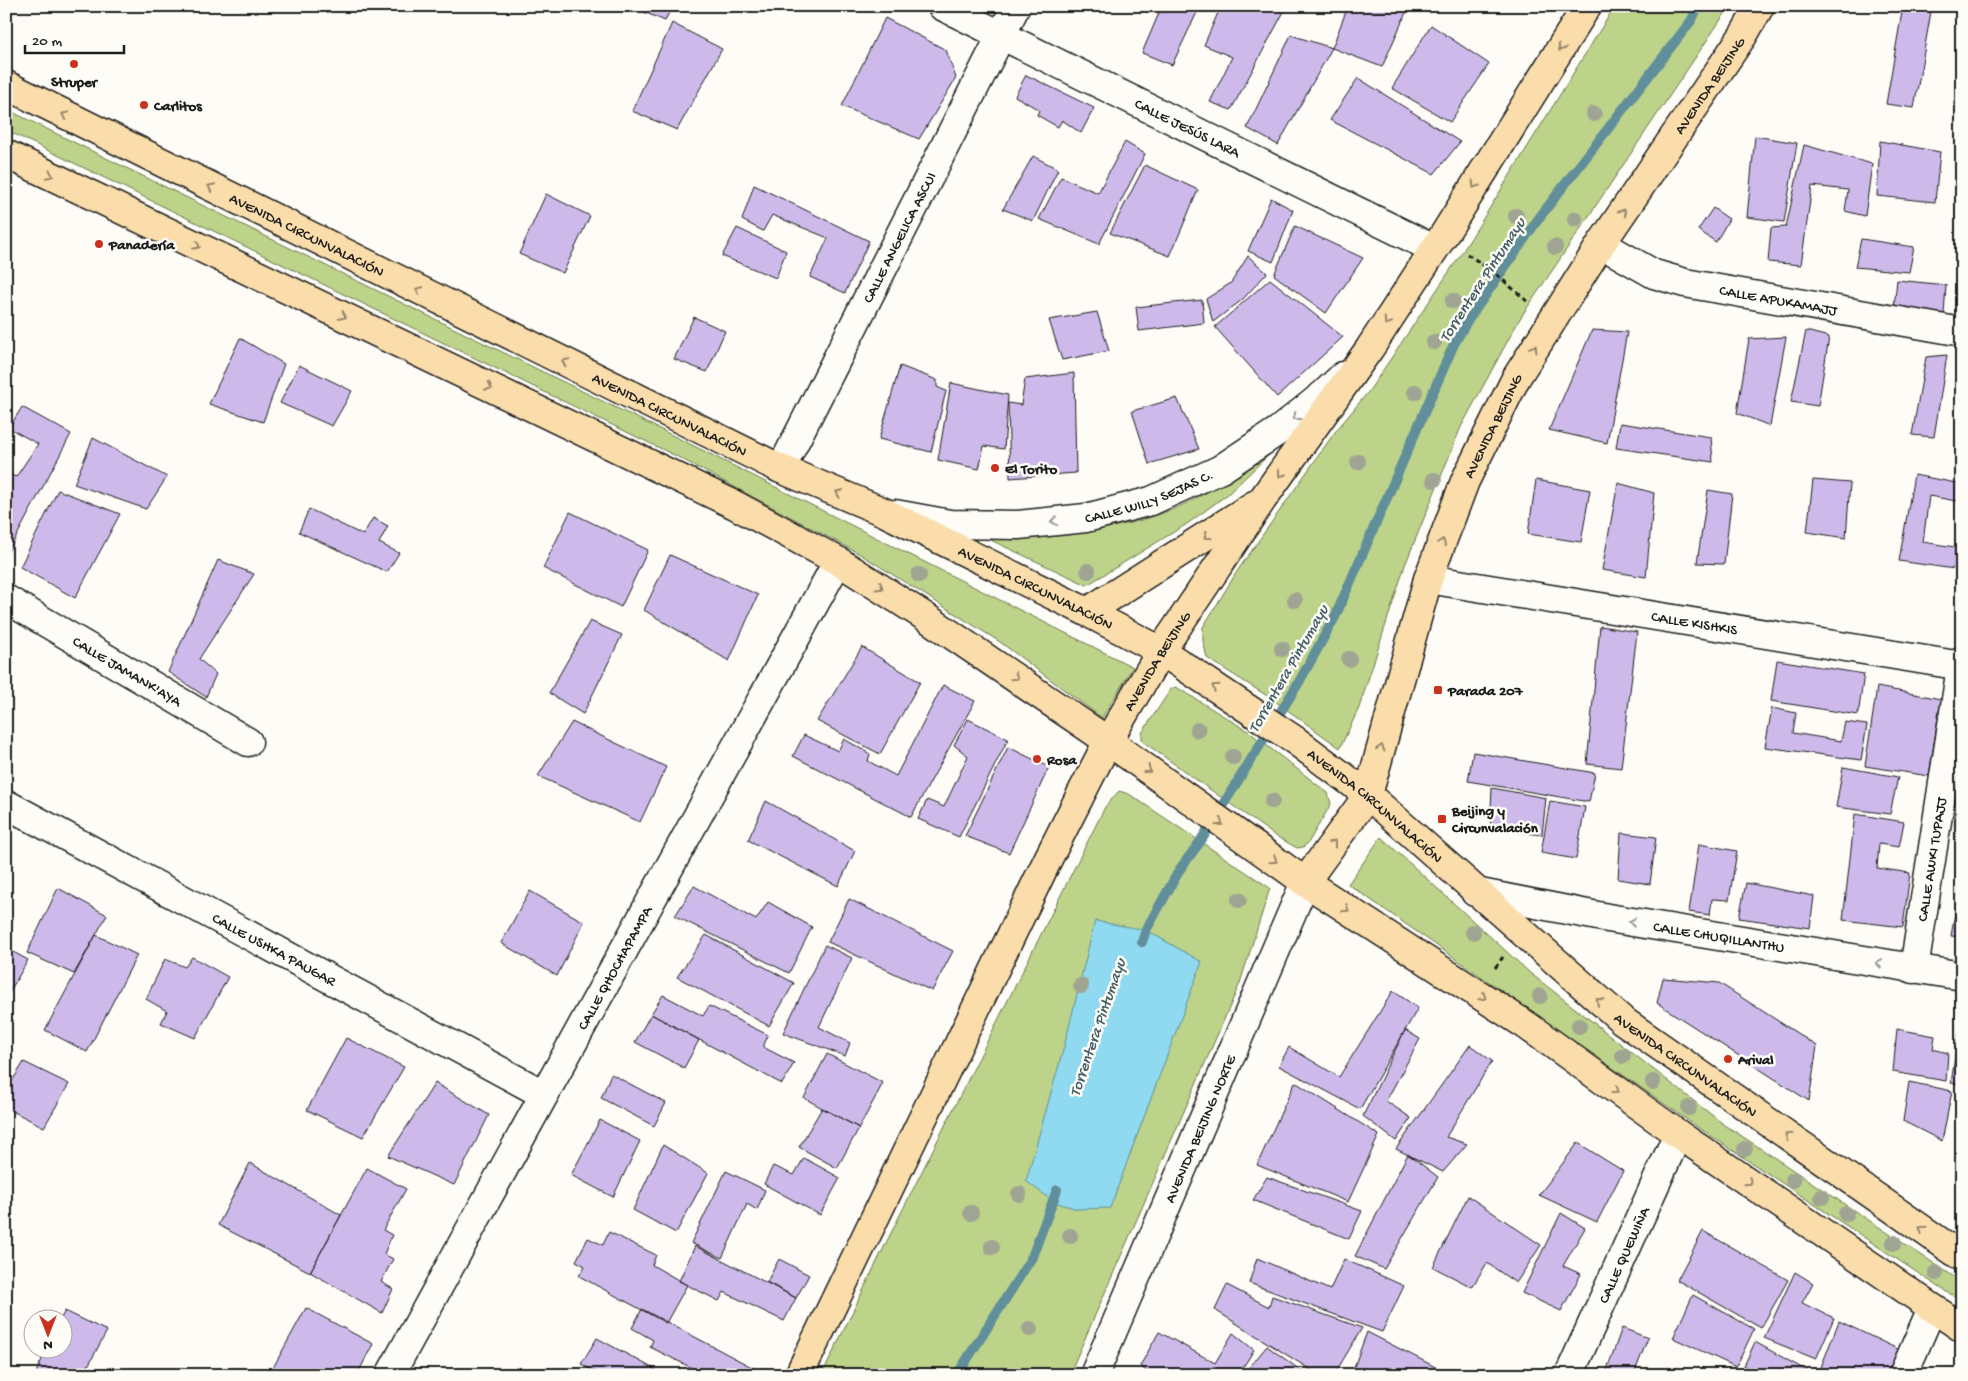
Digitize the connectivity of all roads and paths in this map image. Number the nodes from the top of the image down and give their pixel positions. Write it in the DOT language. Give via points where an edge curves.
graph roads {
  1 [pos="942,6"];
  2 [pos="1016,6"];
  3 [pos="1587,6"];
  4 [pos="1760,6"];
  5 [pos="1002,36"];
  6 [pos="6,85"];
  7 [pos="6,154"];
  8 [pos="1601,244"];
  9 [pos="1434,249"];
  10 [pos="1495,273"];
  11 [pos="1516,291"];
  12 [pos="1962,332"];
  13 [pos="1370,348"];
  14 [pos="781,469"];
  15 [pos="1262,500"];
  16 [pos="884,512"];
  17 [pos="838,561"];
  18 [pos="1428,579"];
  19 [pos="6,599"];
  20 [pos="1087,612"];
  21 [pos="1161,651"];
  22 [pos="1961,664"];
  23 [pos="1108,741"];
  24 [pos="248,742"];
  25 [pos="1368,795"];
  26 [pos="6,804"];
  27 [pos="1305,882"];
  28 [pos="1475,892"];
  29 [pos="1523,933"];
  30 [pos="1914,969"];
  31 [pos="1962,976"];
  32 [pos="1476,992"];
  33 [pos="543,1094"];
  34 [pos="1678,1134"];
  35 [pos="1962,1257"];
  36 [pos="1932,1308"];
  37 [pos="1962,1328"];
  38 [pos="390,1375"];
  39 [pos="799,1375"];
  40 [pos="1094,1375"];
  41 [pos="1569,1375"];
  42 [pos="1904,1375"];
  1 -- 5 [label="street, CALLE JESÚS LARA"];
  2 -- 5 [label="street, CALLE ANGELICA ASCUI"];
  3 -- 9 [label="main road, AVENIDA BEIJING, one-way"];
  8 -- 4 [label="main road, AVENIDA BEIJING, one-way"];
  5 -- 9 [label="street, CALLE JESÚS LARA"];
  5 -- 14 [label="street, CALLE ANGELICA ASCUI"];
  14 -- 6 [label="main road, AVENIDA CIRCUNVALACIÓN, one-way"];
  7 -- 17 [label="main road, one-way" via="735,505"];
  8 -- 12 [label="street, CALLE APUKAMAJJ" via="1654,274 1685,283"];
  18 -- 8 [label="main road, AVENIDA BEIJING, one-way" via="1465,482 1516,378"];
  9 -- 13 [label="main road, AVENIDA BEIJING, one-way"];
  10 -- 11 [label="path"];
  13 -- 15 [label="main road, AVENIDA BEIJING, one-way"];
  13 -- 16 [label="street, CALLE WILLY SEJAS C., one-way" via="1324,394 1278,430 1221,469 1151,501 1086,518 1018,525 950,524"];
  16 -- 14 [label="main road, AVENIDA CIRCUNVALACIÓN, one-way"];
  15 -- 20 [label="main road, one-way"];
  15 -- 21 [label="main road, AVENIDA BEIJING"];
  16 -- 20 [label="main road, AVENIDA CIRCUNVALACIÓN"];
  17 -- 23 [label="main road, one-way"];
  17 -- 33 [label="street, CALLE QHOCHAPAMPA"];
  18 -- 22 [label="street, CALLE KISHKIS"];
  25 -- 18 [label="main road, AVENIDA BEIJING, one-way"];
  19 -- 24 [label="street, CALLE JAMANK'AYA"];
  20 -- 21 [label="main road, AVENIDA CIRCUNVALACIÓN"];
  21 -- 23 [label="main road, AVENIDA BEIJING"];
  25 -- 21 [label="main road, AVENIDA CIRCUNVALACIÓN, one-way" via="1296,740"];
  22 -- 30 [label="street, CALLE AWKI TUPAJJ"];
  23 -- 27 [label="main road, one-way"];
  23 -- 39 [label="main road, AVENIDA BEIJING"];
  27 -- 25 [label="main road, AVENIDA BEIJING, one-way"];
  25 -- 28 [label="main road, AVENIDA CIRCUNVALACIÓN"];
  26 -- 33 [label="street, CALLE USHKA PAUGAR"];
  27 -- 32 [label="main road, one-way"];
  27 -- 40 [label="street, AVENIDA BEIJING NORTE"];
  28 -- 29 [label="main road, AVENIDA CIRCUNVALACIÓN"];
  30 -- 28 [label="street, CALLE CHUQILLANTHU, one-way" via="1608,918"];
  29 -- 32 [label="path"];
  35 -- 29 [label="main road, AVENIDA CIRCUNVALACIÓN, one-way" via="1622,1020"];
  30 -- 31 [label="street, CALLE CHUQILLANTHU"];
  32 -- 34 [label="main road, one-way"];
  33 -- 38 [label="street, CALLE QHOCHAPAMPA"];
  34 -- 36 [label="main road, one-way"];
  34 -- 41 [label="street, CALLE QUEWIÑA"];
  36 -- 37 [label="main road"];
  36 -- 42 [label="street"];
}
